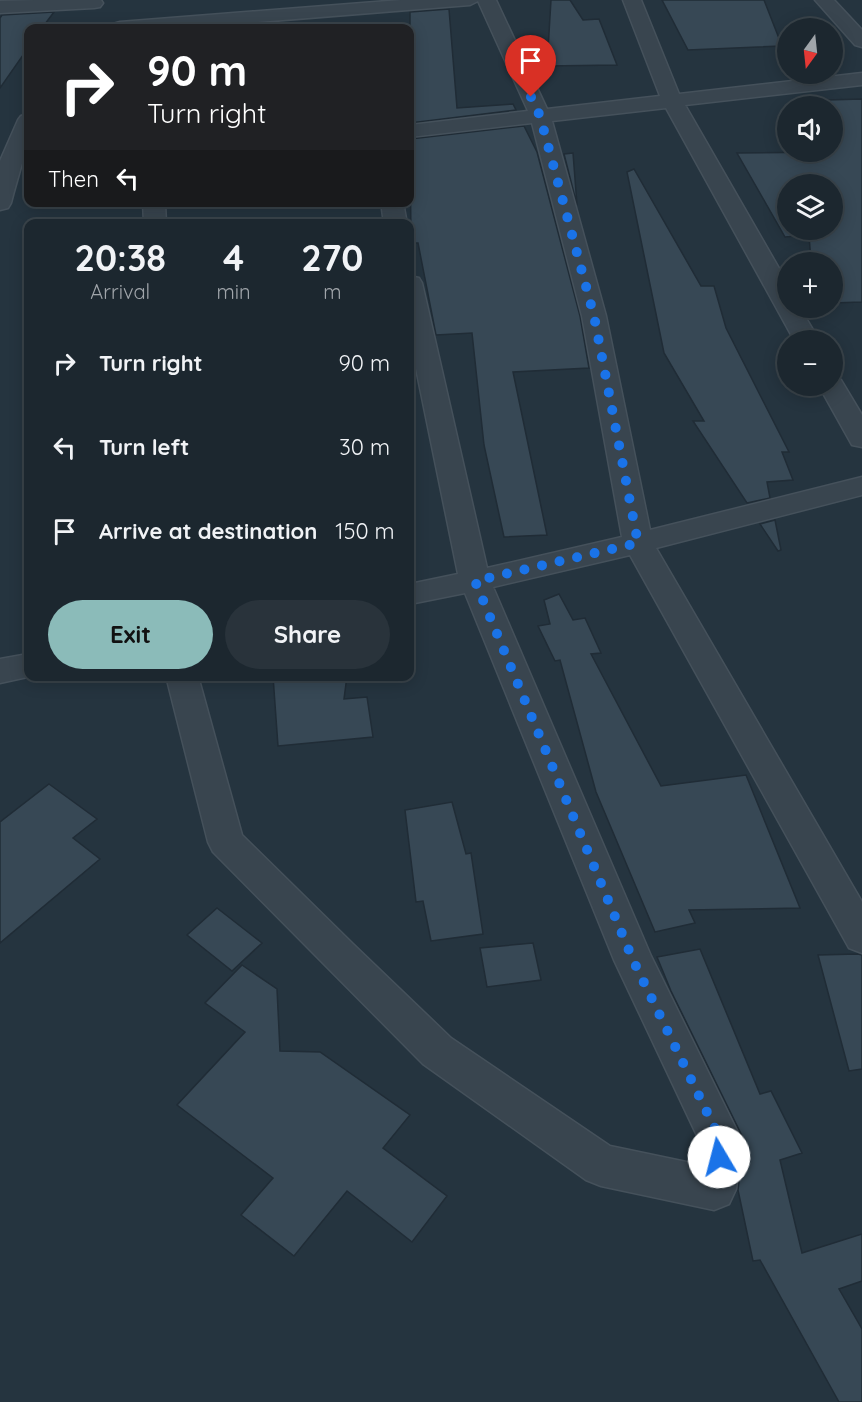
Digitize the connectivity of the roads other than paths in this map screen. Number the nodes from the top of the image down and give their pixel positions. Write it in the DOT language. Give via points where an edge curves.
graph roads {
  1 [pos="470,0"];
  2 [pos="487,0"];
  3 [pos="632,0"];
  4 [pos="824,0"];
  5 [pos="0,7"];
  6 [pos="93,8"];
  7 [pos="260,8"];
  8 [pos="359,19"];
  9 [pos="148,24"];
  10 [pos="862,41"];
  11 [pos="862,79"];
  12 [pos="672,101"];
  13 [pos="540,116"];
  14 [pos="24,129"];
  15 [pos="414,131"];
  16 [pos="24,177"];
  17 [pos="2,180"];
  18 [pos="0,203"];
  19 [pos="777,287"];
  20 [pos="414,301"];
  21 [pos="838,396"];
  22 [pos="862,439"];
  23 [pos="862,486"];
  24 [pos="638,543"];
  25 [pos="475,581"];
  26 [pos="414,593"];
  27 [pos="24,667"];
  28 [pos="0,671"];
  29 [pos="183,681"];
  30 [pos="862,938"];
  1 -- 8 [label="street"];
  2 -- 13 [label="street"];
  3 -- 12 [label="street"];
  4 -- 10 [label="street"];
  5 -- 6 [label="street"];
  7 -- 8 [label="street"];
  7 -- 9 [label="street"];
  11 -- 12 [label="street"];
  12 -- 13 [label="street"];
  12 -- 19 [label="street"];
  13 -- 15 [label="street"];
  13 -- 24 [label="street" via="594,316"];
  14 -- 17 [label="street"];
  16 -- 17 [label="street"];
  17 -- 18 [label="street"];
  20 -- 25 [label="street"];
  21 -- 22 [label="street"];
  23 -- 24 [label="street"];
  24 -- 25 [label="street"];
  24 -- 30 [label="street"];
  25 -- 26 [label="street"];
  25 -- 29 [label="street" via="633,960 721,1141 714,1189 601,1165 437,1051 226,842"];
  27 -- 28 [label="street"];
}
